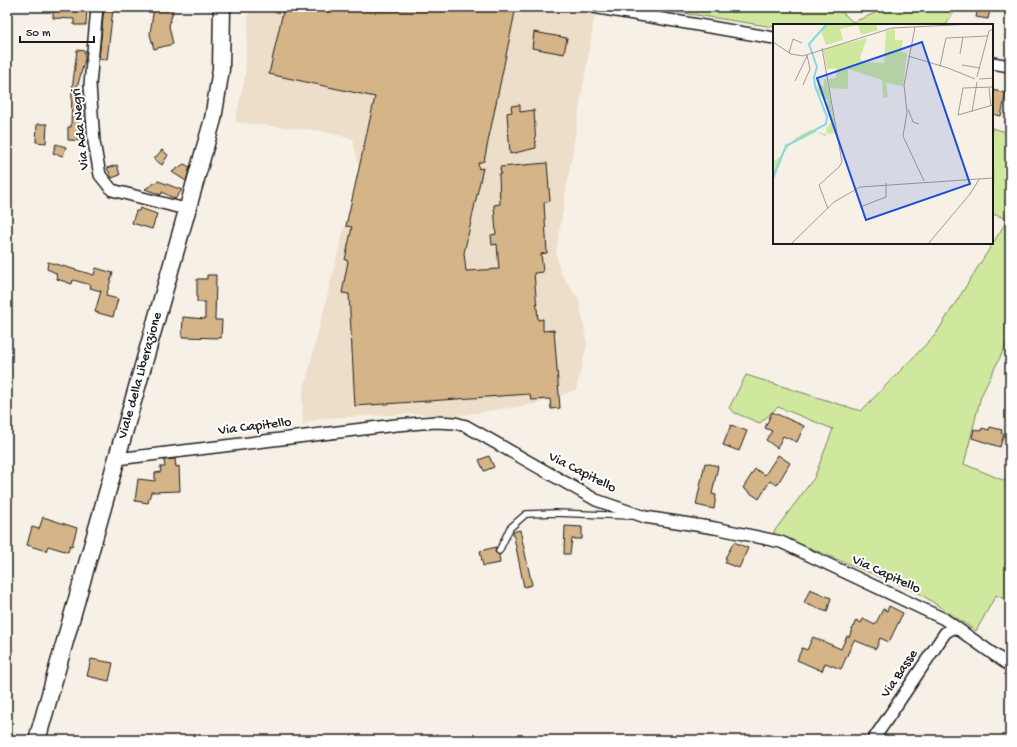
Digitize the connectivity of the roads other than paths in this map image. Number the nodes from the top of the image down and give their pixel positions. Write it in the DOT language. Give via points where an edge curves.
graph roads {
  1 [pos="97,7"];
  2 [pos="222,7"];
  3 [pos="593,7"];
  4 [pos="773,38"];
  5 [pos="993,63"];
  6 [pos="1010,66"];
  7 [pos="188,210"];
  8 [pos="117,459"];
  9 [pos="645,517"];
  10 [pos="499,550"];
  11 [pos="954,627"];
  12 [pos="1010,666"];
  13 [pos="37,740"];
  14 [pos="873,740"];
  1 -- 7 [label="street, Via Ada Negri" via="90,85 94,142 100,175 112,190"];
  2 -- 7 [label="street, Viale della Liberazione" via="223,34 218,94"];
  3 -- 4 [label="street"];
  5 -- 6 [label="street"];
  7 -- 8 [label="street, Viale della Liberazione"];
  8 -- 9 [label="street, Via Capitello" via="396,426 455,423 466,426 596,500"];
  8 -- 13 [label="street, Viale della Liberazione"];
  9 -- 10 [label="lane" via="526,514 510,528"];
  9 -- 11 [label="street, Via Capitello" via="781,542 944,619"];
  11 -- 12 [label="street, Via Capitello"];
  11 -- 14 [label="street, Via Basse" via="946,633"];
}
